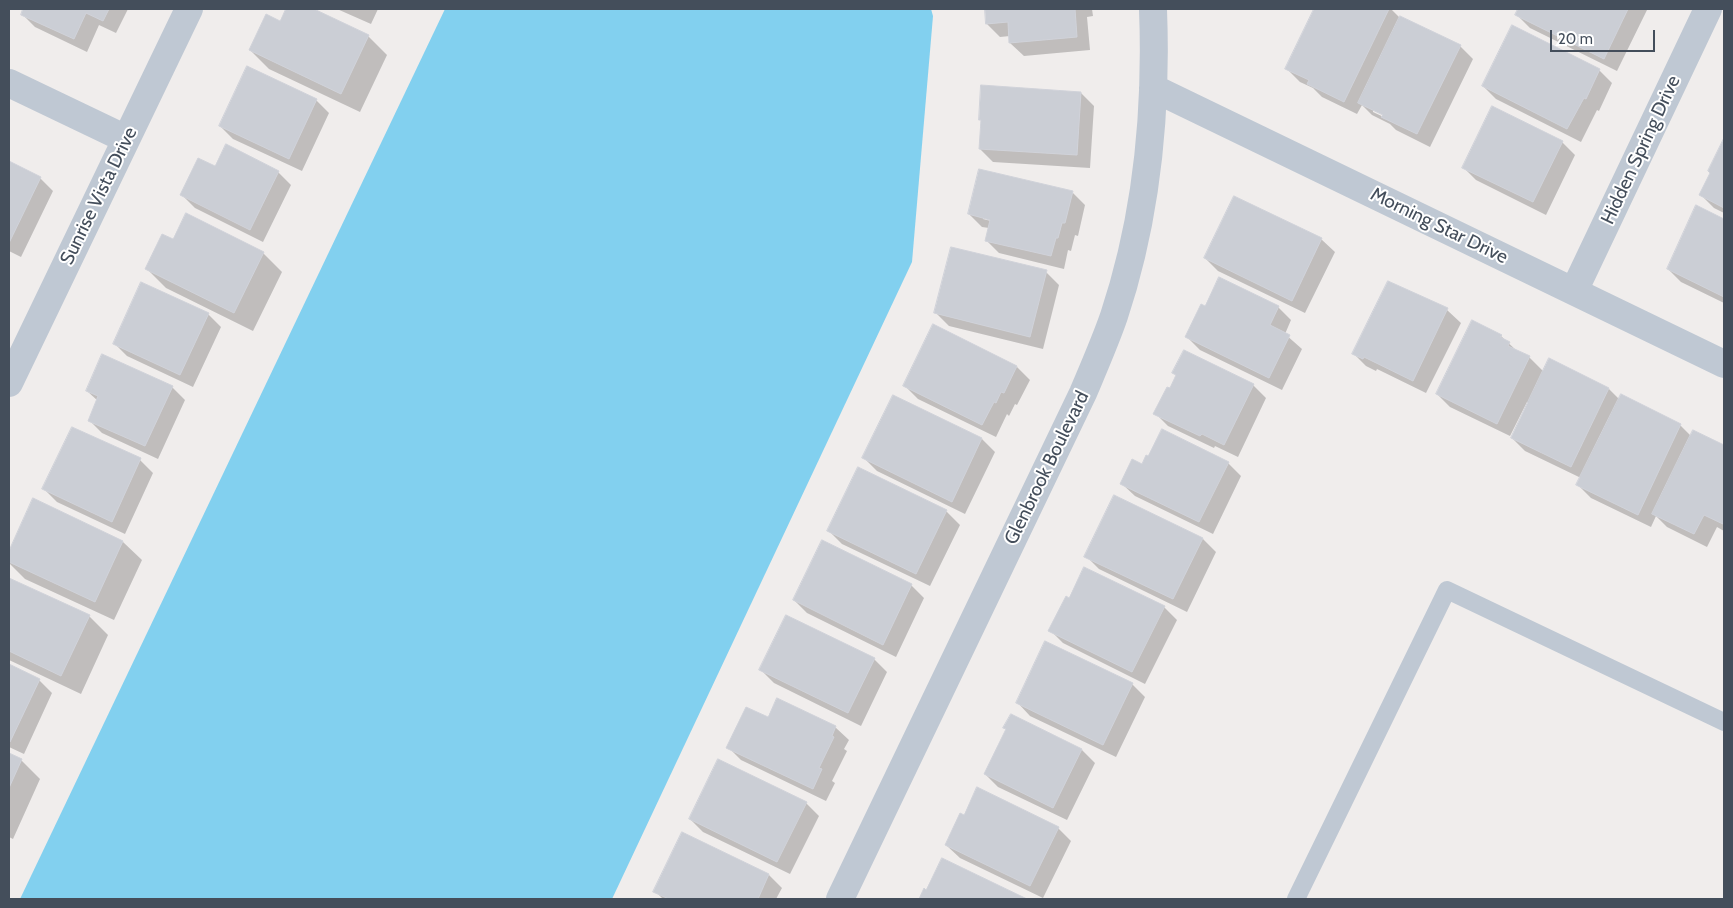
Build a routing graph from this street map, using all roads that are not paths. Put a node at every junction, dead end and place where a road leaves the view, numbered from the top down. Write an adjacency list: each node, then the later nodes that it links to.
1 (190, 9): 6 (street, Sunrise Vista Drive)
2 (1153, 9): 5 (street, Glenbrook Boulevard)
3 (1708, 9): 7 (street, Hidden Spring Drive)
4 (9, 83): 6 (street)
5 (1153, 88): 7 (street, Morning Star Drive); 11 (street, Glenbrook Boulevard)
6 (126, 139): 9 (street, Sunrise Vista Drive)
7 (1574, 291): 8 (street, Morning Star Drive)
8 (1724, 364)
9 (9, 383)
10 (1724, 722): 12 (lane)
11 (840, 899)
12 (1296, 899)

